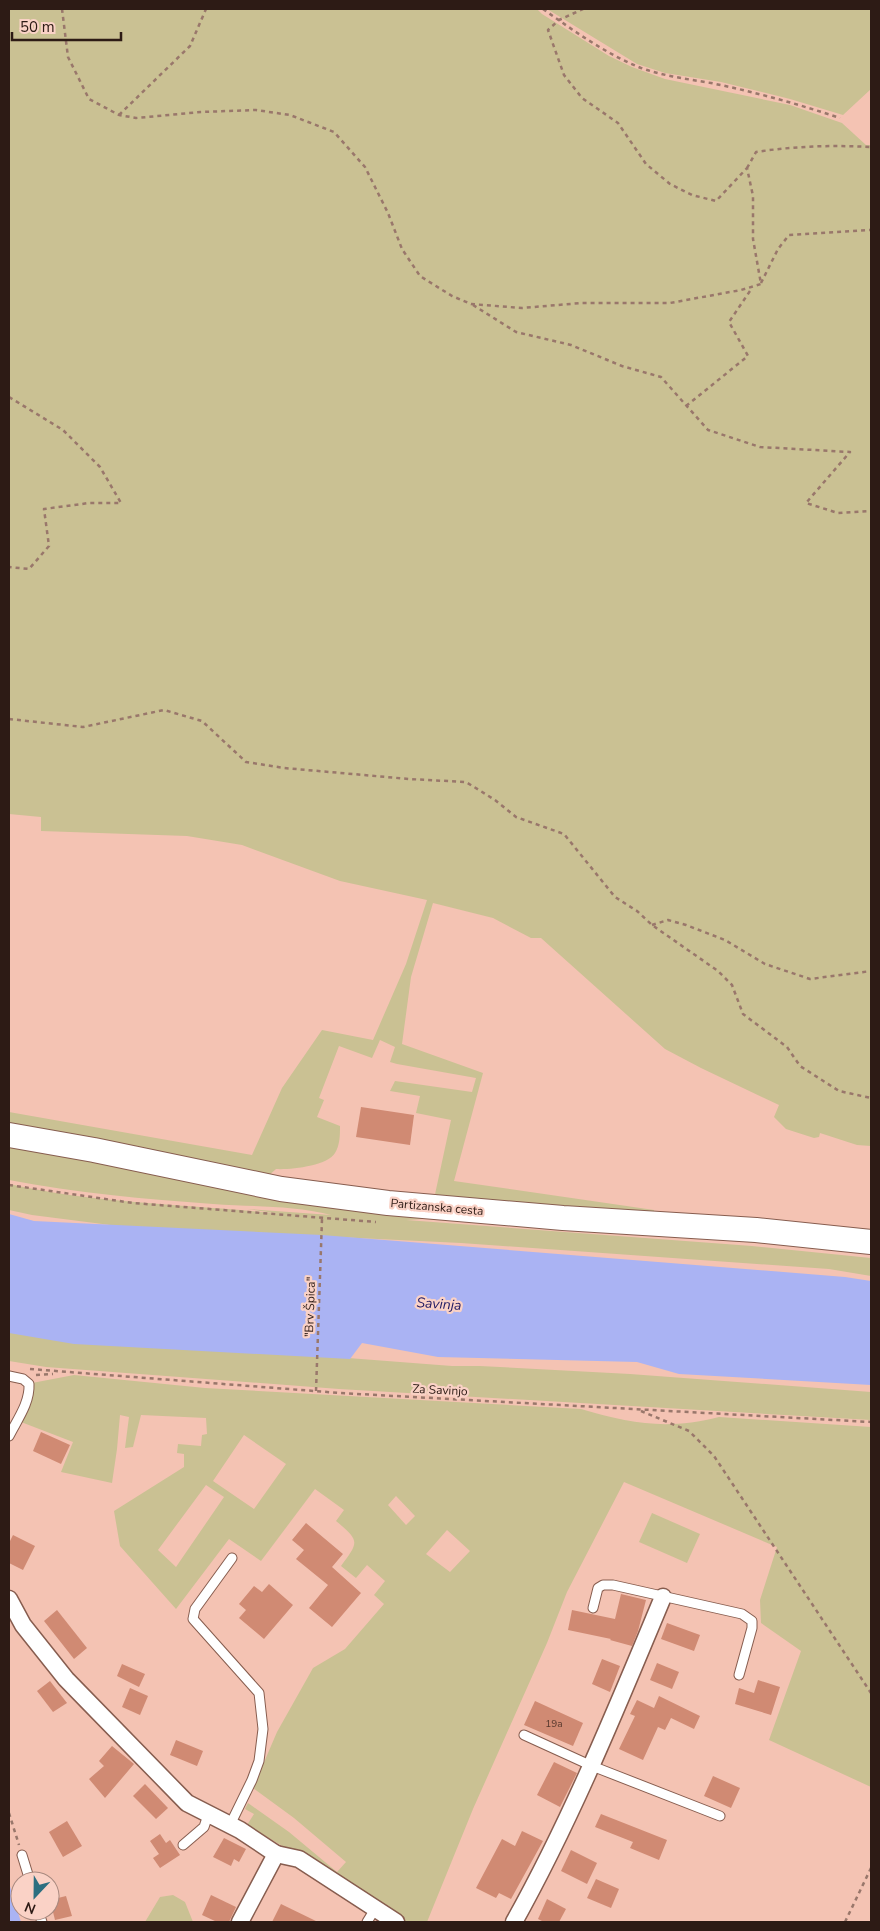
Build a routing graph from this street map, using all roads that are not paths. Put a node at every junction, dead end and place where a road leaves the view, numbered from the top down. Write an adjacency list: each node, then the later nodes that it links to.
1 (9, 1135): 2 (street, Partizanska cesta)
2 (871, 1242)
3 (9, 1376): 4 (lane)
4 (9, 1436)
5 (232, 1558): 14 (lane)
6 (663, 1597): 8 (lane); 9 (lane); 11 (street)
7 (9, 1599): 12 (street)
8 (593, 1608)
9 (739, 1675)
10 (524, 1735): 11 (lane)
11 (592, 1766): 13 (lane); 22 (street)
12 (208, 1815): 14 (street); 15 (lane)
13 (720, 1816)
14 (230, 1825): 16 (street)
15 (184, 1845)
16 (276, 1854): 19 (street); 20 (street)
17 (22, 1855): 18 (lane)
18 (27, 1871)
19 (371, 1916): 21 (street)
20 (240, 1922)
21 (396, 1922)
22 (514, 1922)

